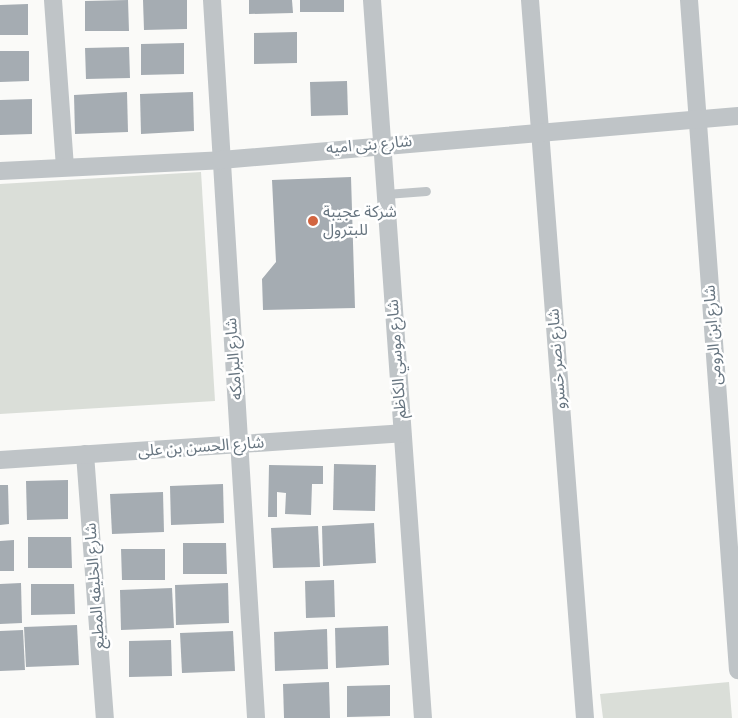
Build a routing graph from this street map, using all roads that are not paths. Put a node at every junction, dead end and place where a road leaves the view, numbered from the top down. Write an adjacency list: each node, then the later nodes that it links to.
1 (53, 0): 11 (street)
2 (212, 0): 10 (street, شارع البرامكه)
3 (372, 0): 9 (street, شارع موسي الكاظم)
4 (530, 0): 8 (street, شارع نصر خسرو)
5 (689, 0): 7 (street, شارع ابن الرومى)
6 (738, 116): 7 (street, شارع بنى اميه)
7 (696, 119): 8 (street, شارع بنى اميه); 19 (street, شارع ابن الرومى)
8 (540, 130): 9 (street, شارع بنى اميه); 23 (street, شارع نصر خسرو)
9 (382, 143): 10 (street, شارع بنى اميه); 14 (street, شارع موسي الكاظم)
10 (220, 160): 11 (street, شارع بنى اميه); 16 (street, شارع البرامكه)
11 (65, 167): 12 (street, شارع بنى اميه)
12 (0, 171)
13 (426, 192): 14 (lane)
14 (386, 194): 15 (street, شارع موسي الكاظم)
15 (402, 433): 16 (street, شارع الحسن بن على); 22 (street, شارع موسي الكاظم)
16 (240, 444): 17 (street, شارع الحسن بن على); 21 (street, شارع البرامكه)
17 (85, 454): 18 (street, شارع الحسن بن على); 20 (street, شارع الخليفه المطيع)
18 (0, 460)
19 (738, 670)
20 (105, 718)
21 (256, 718)
22 (423, 718)
23 (585, 718)

